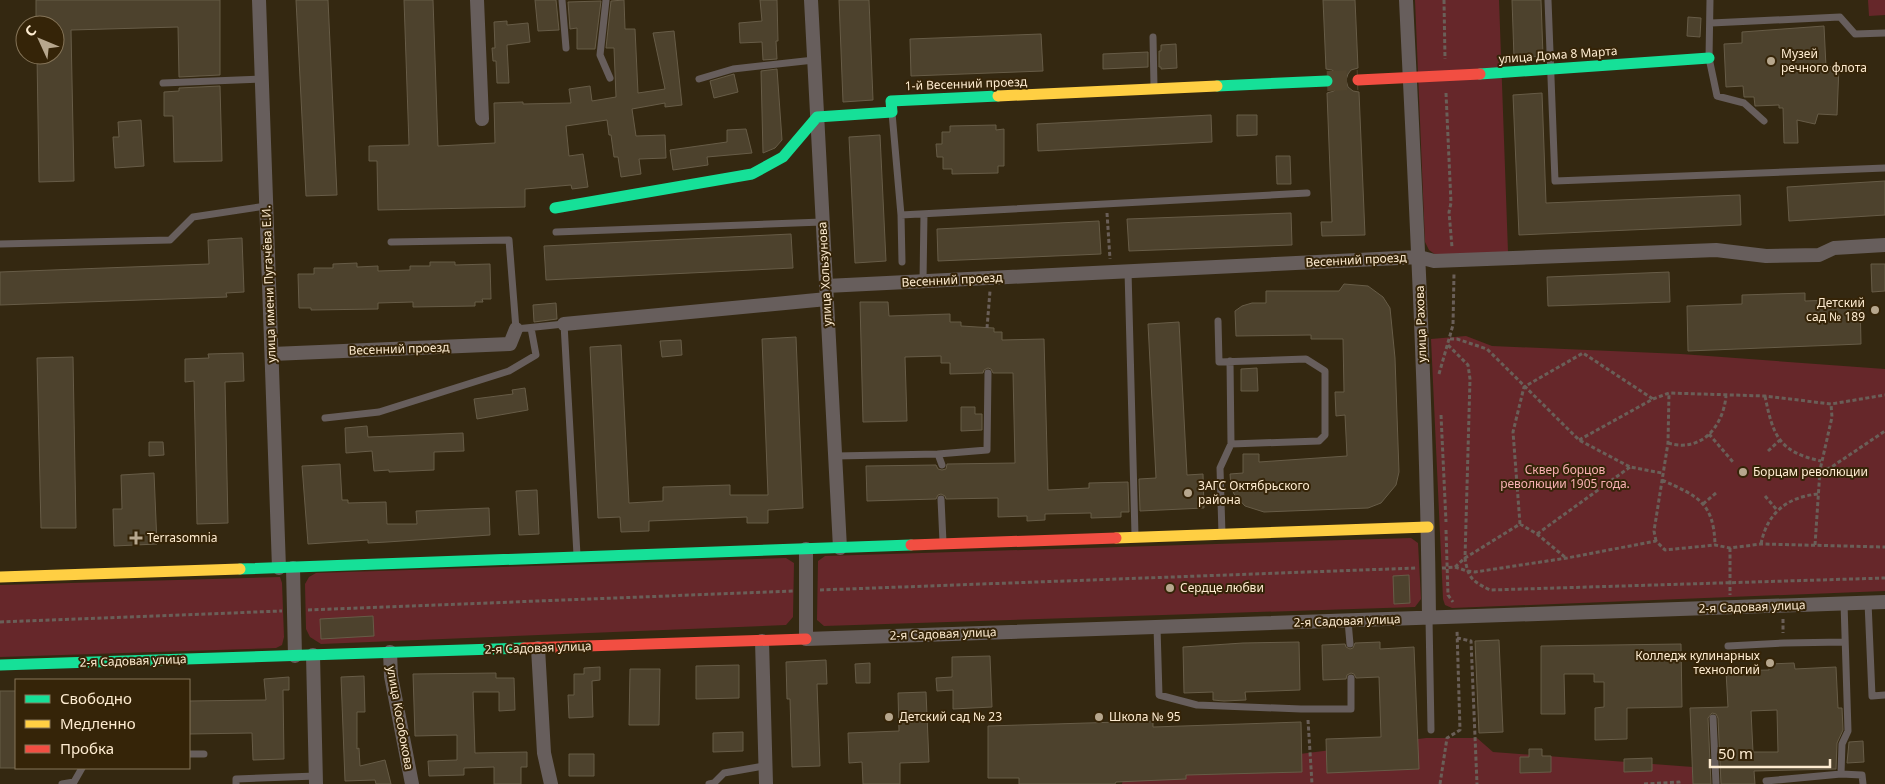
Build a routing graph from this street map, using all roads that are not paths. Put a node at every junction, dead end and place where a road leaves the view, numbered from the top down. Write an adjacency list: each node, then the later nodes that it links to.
1 (259, 0): 18 (street, улица имени Пугачёва Е.И.)
2 (477, 0): 26 (street)
3 (562, 0): 12 (lane)
4 (606, 0): 17 (lane)
5 (810, 0): 14 (street, улица Хользунова)
6 (1406, 0): 16 (street, улица Рахова)
7 (1548, 0): 15 (lane)
8 (1710, 0): 9 (lane)
9 (1711, 24): 10 (lane); 13 (lane)
10 (1885, 33)
11 (1152, 37): 23 (lane)
12 (566, 48)
13 (1709, 58): 15 (street, улица Дома 8 Марта); 27 (lane)
14 (814, 60): 19 (lane); 25 (street, улица Хользунова)
15 (1551, 70): 16 (street, улица Дома 8 Марта); 28 (lane)
16 (1410, 76): 20 (street); 39 (street, улица Рахова)
17 (610, 78)
18 (262, 79): 22 (lane); 30 (street, улица имени Пугачёва Е.И.)
19 (699, 79)
20 (1358, 80)
21 (1326, 81): 23 (street, 1-й Весенний проезд)
22 (163, 83)
23 (1154, 89): 24 (street, 1-й Весенний проезд)
24 (892, 112): 25 (street); 33 (lane)
25 (817, 117): 31 (street); 34 (street, улица Хользунова)
26 (482, 119)
27 (1764, 121)
28 (1885, 168)
29 (1307, 193): 32 (lane)
30 (266, 206): 37 (lane); 48 (street, улица имени Пугачёва Е.И.)
31 (555, 208)
32 (924, 214): 33 (lane); 42 (lane)
33 (901, 215): 40 (lane)
34 (822, 222): 35 (lane); 43 (street, улица Хользунова)
35 (556, 232)
36 (391, 242): 47 (lane)
37 (0, 244)
38 (1885, 245): 39 (street, Весенний проезд)
39 (1418, 258): 41 (street, Весенний проезд); 57 (street, улица Рахова)
40 (902, 262)
41 (1128, 271): 42 (street, Весенний проезд); 59 (lane)
42 (924, 281): 43 (street, Весенний проезд)
43 (826, 292): 45 (street, Весенний проезд); 54 (street, улица Хользунова)
44 (1218, 321): 49 (lane)
45 (564, 324): 46 (lane); 63 (lane)
46 (531, 328): 47 (lane); 51 (lane)
47 (516, 329): 48 (street, Весенний проезд)
48 (272, 354): 64 (street, улица имени Пугачёва Е.И.)
49 (1230, 361): 52 (lane); 52 (lane)
50 (988, 373): 53 (lane)
51 (325, 418)
52 (1231, 444): 58 (lane)
53 (938, 454): 54 (lane); 55 (lane)
54 (835, 456): 61 (street, улица Хользунова)
55 (942, 464)
56 (941, 499): 60 (lane)
57 (1428, 527): 58 (street); 69 (street, улица Рахова)
58 (1222, 535): 59 (street)
59 (1135, 538): 60 (street)
60 (944, 544): 61 (street)
61 (840, 548): 62 (street)
62 (806, 549): 63 (street); 72 (street)
63 (578, 558): 64 (street)
64 (286, 568): 65 (street); 80 (street, улица имени Пугачёва Е.И.)
65 (0, 577)
66 (1868, 602): 67 (street, 2-я Садовая улица); 68 (street, 2-я Садовая улица); 83 (lane)
67 (1885, 602)
68 (1844, 604): 69 (street, 2-я Садовая улица); 74 (lane)
69 (1429, 618): 70 (street, 2-я Садовая улица); 85 (lane)
70 (1348, 621): 71 (street, 2-я Садовая улица); 75 (lane)
71 (1157, 627): 72 (street, 2-я Садовая улица); 82 (lane)
72 (806, 639): 73 (street, 2-я Садовая улица)
73 (762, 641): 77 (street, 2-я Садовая улица); 88 (street)
74 (1844, 642): 76 (lane); 90 (lane)
75 (1350, 644)
76 (1728, 646)
77 (538, 648): 78 (street, 2-я Садовая улица); 96 (street)
78 (390, 652): 79 (street, 2-я Садовая улица); 95 (street, улица Кособокова)
79 (313, 655): 80 (street, 2-я Садовая улица); 91 (street)
80 (295, 656): 81 (street, 2-я Садовая улица)
81 (0, 665)
82 (1351, 678)
83 (1885, 695)
84 (1713, 718): 99 (lane)
85 (1431, 730)
86 (190, 754): 87 (lane)
87 (204, 754)
88 (764, 766): 97 (lane); 98 (street)
89 (81, 769): 93 (lane)
90 (1841, 774): 92 (lane); 100 (lane)
91 (316, 780): 94 (lane)
92 (1766, 780)
93 (62, 784)
94 (236, 784)
95 (412, 784)
96 (551, 784)
97 (709, 784)
98 (766, 784)
99 (1716, 784)
100 (1863, 784)

